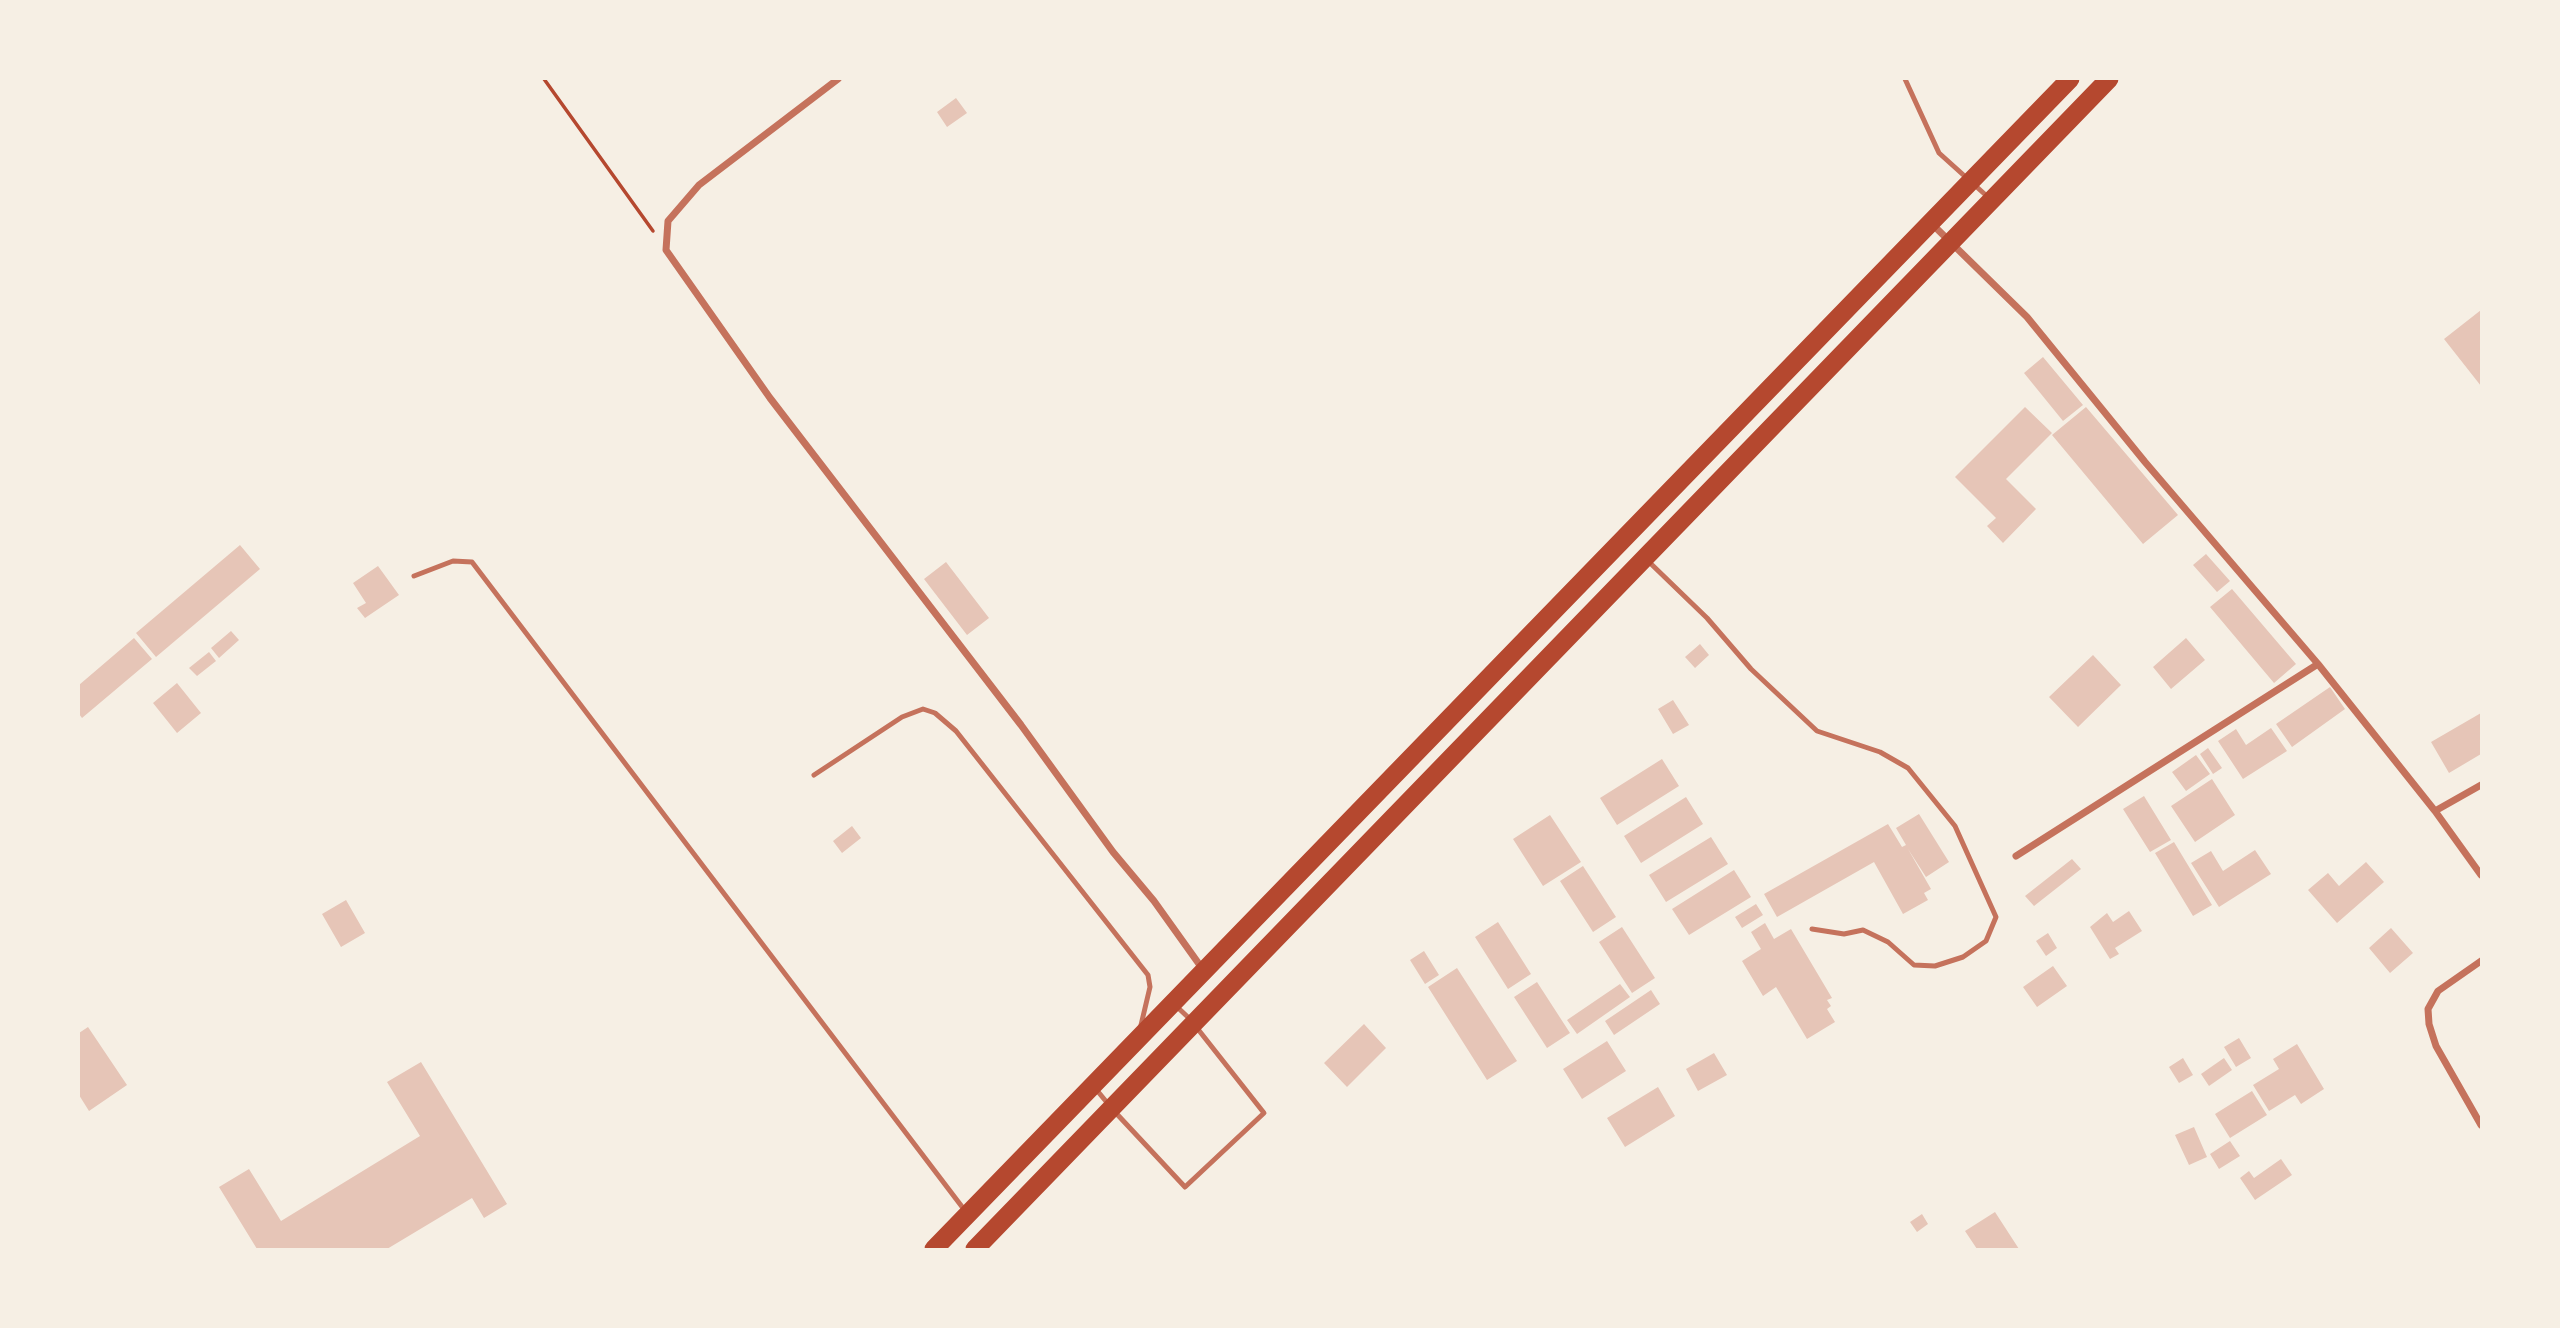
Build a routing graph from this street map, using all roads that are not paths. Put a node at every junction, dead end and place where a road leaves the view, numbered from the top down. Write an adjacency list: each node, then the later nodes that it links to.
1 (838, 79): 19 (street)
2 (1905, 79): 5 (lane)
3 (2070, 79): 5 (highway)
4 (2109, 79): 6 (highway)
5 (1971, 182): 6 (lane); 7 (highway)
6 (1991, 200): 8 (highway)
7 (1931, 223): 8 (street); 19 (highway)
8 (1952, 241): 9 (highway); 11 (street)
9 (1645, 557): 17 (lane); 21 (highway)
10 (414, 576): 26 (lane)
11 (2318, 664): 14 (street); 15 (street)
12 (814, 775): 22 (lane)
13 (2481, 785): 14 (street)
14 (2435, 811): 16 (street)
15 (2016, 856)
16 (2481, 875)
17 (1812, 929)
18 (2481, 961): 25 (street)
19 (1204, 971): 20 (highway)
20 (1173, 1003): 21 (lane); 22 (highway)
21 (1194, 1023): 24 (highway); 24 (lane)
22 (1136, 1042): 23 (highway)
23 (1094, 1085): 24 (lane); 26 (highway)
24 (1111, 1108): 28 (highway)
25 (2481, 1125)
26 (968, 1214): 27 (highway)
27 (934, 1249)
28 (975, 1249)

